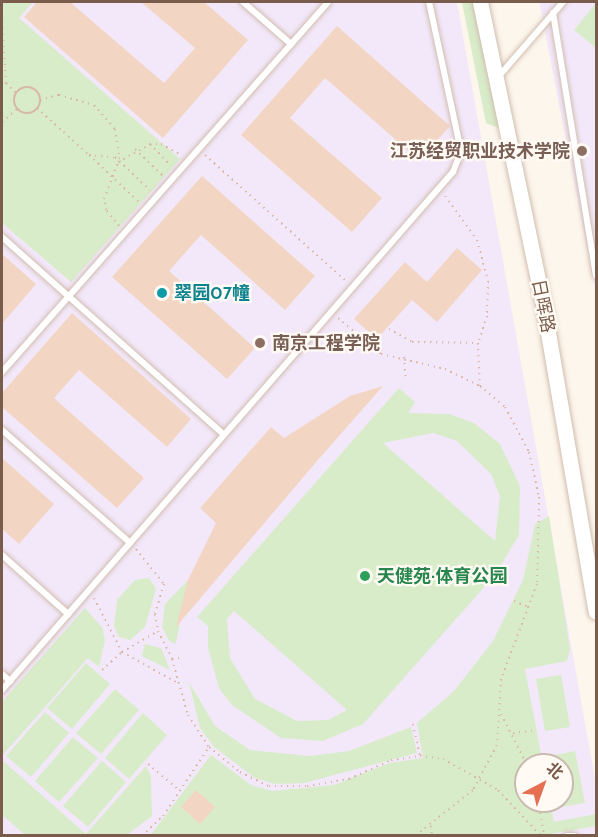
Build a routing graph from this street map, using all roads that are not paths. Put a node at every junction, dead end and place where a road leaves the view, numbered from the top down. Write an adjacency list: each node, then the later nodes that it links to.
1 (243, 2): 7 (lane)
2 (328, 2): 7 (lane)
3 (429, 2): 14 (lane)
4 (480, 2): 8 (street, 日晖路)
5 (563, 2): 6 (lane)
6 (553, 13): 8 (lane); 10 (lane)
7 (291, 44): 11 (lane)
8 (498, 77): 17 (street, 日晖路)
9 (2, 237): 11 (lane)
10 (597, 276)
11 (70, 294): 12 (lane); 14 (lane)
12 (2, 372)
13 (2, 430): 15 (lane)
14 (224, 435): 15 (lane)
15 (130, 543): 18 (lane)
16 (2, 555): 18 (lane)
17 (597, 612)
18 (68, 614): 20 (lane)
19 (2, 674): 20 (lane)
20 (9, 681): 21 (lane)
21 (2, 690)
22 (567, 836): 23 (lane)
23 (574, 836)

